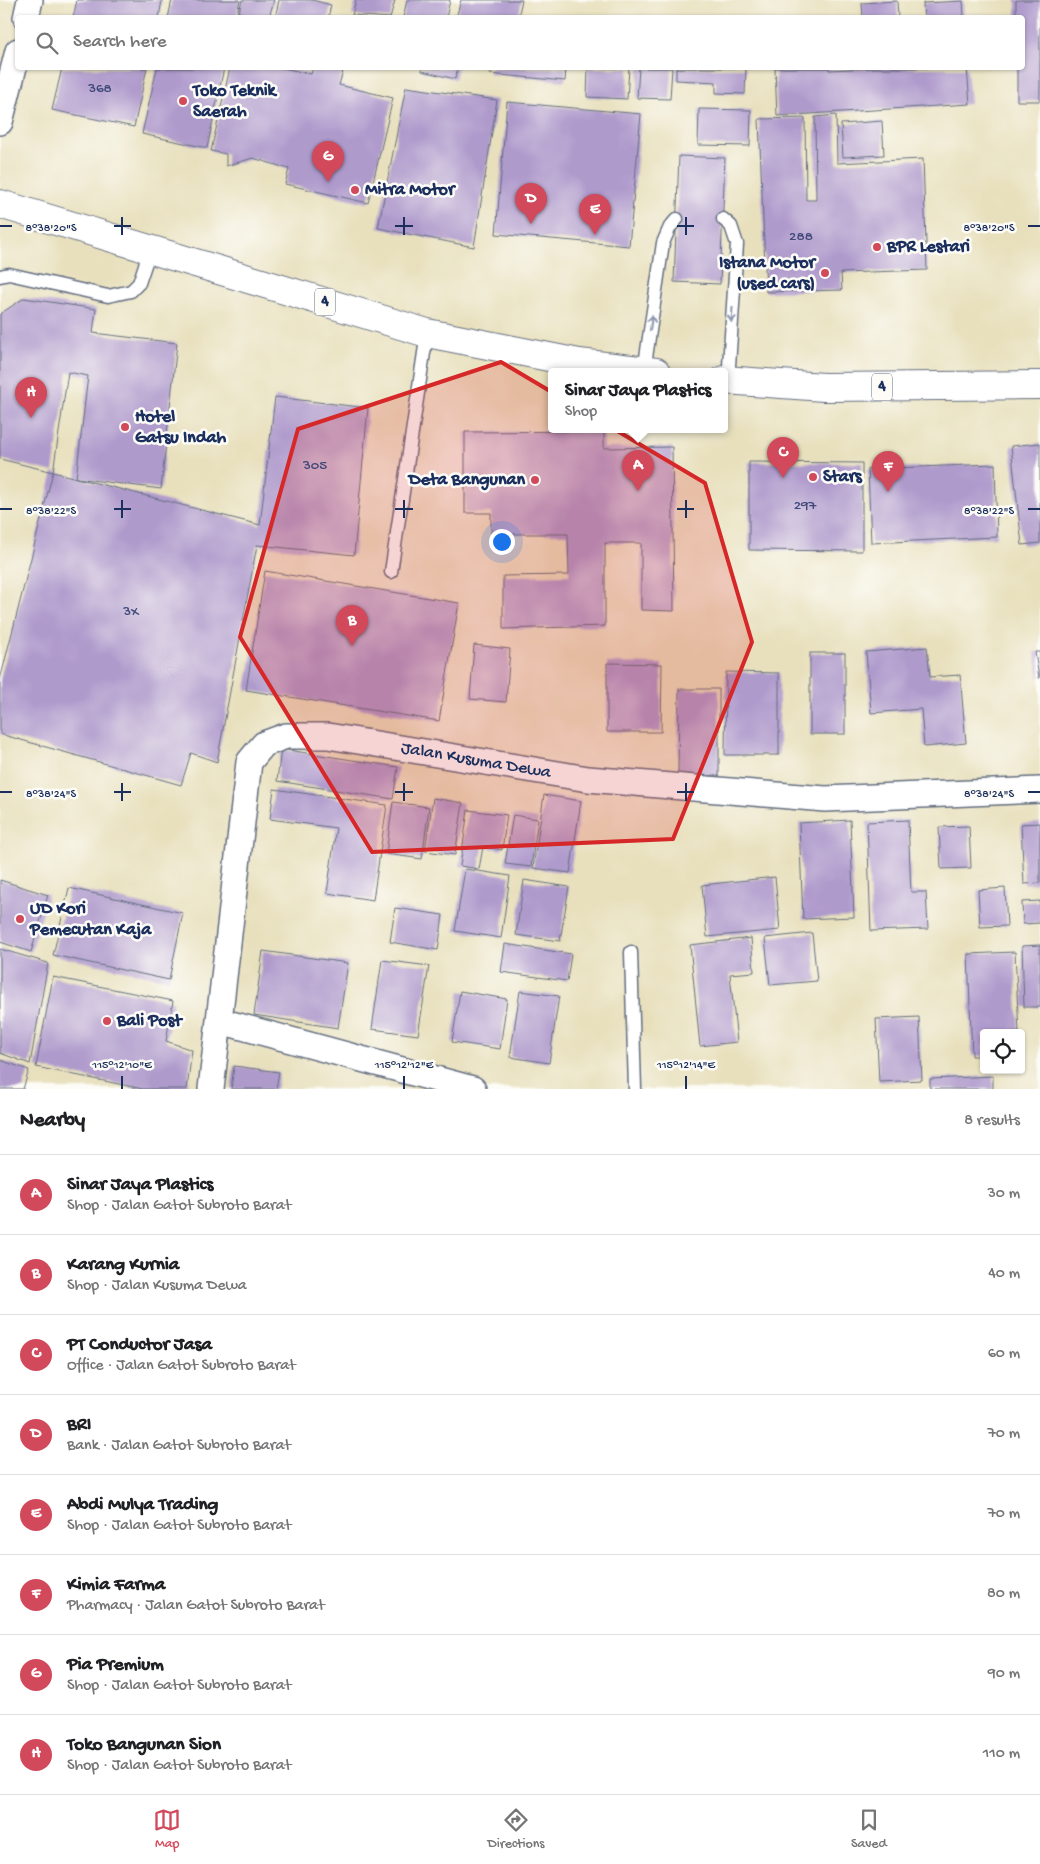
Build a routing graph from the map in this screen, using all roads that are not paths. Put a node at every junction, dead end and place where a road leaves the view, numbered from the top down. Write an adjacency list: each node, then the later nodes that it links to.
1 (30, 0): 2 (street)
2 (27, 15)
3 (15, 63): 4 (street)
4 (0, 122)
5 (0, 204): 8 (highway, 4)
6 (677, 219): 12 (lane, one-way to 6)
7 (723, 219): 13 (lane, one-way to 13)
8 (150, 250): 9 (lane); 10 (highway, 4)
9 (0, 276)
10 (427, 333): 11 (highway, 4); 16 (lane)
11 (618, 368)
12 (650, 368)
13 (727, 368)
14 (728, 380): 15 (highway, 4)
15 (1040, 385)
16 (391, 572)
17 (1040, 790): 19 (street, Jalan Kusuma Dewa)
18 (631, 952): 22 (lane)
19 (220, 1022): 20 (street, Jalan Kusuma Dewa); 21 (street)
20 (211, 1089)
21 (473, 1089)
22 (635, 1089)

